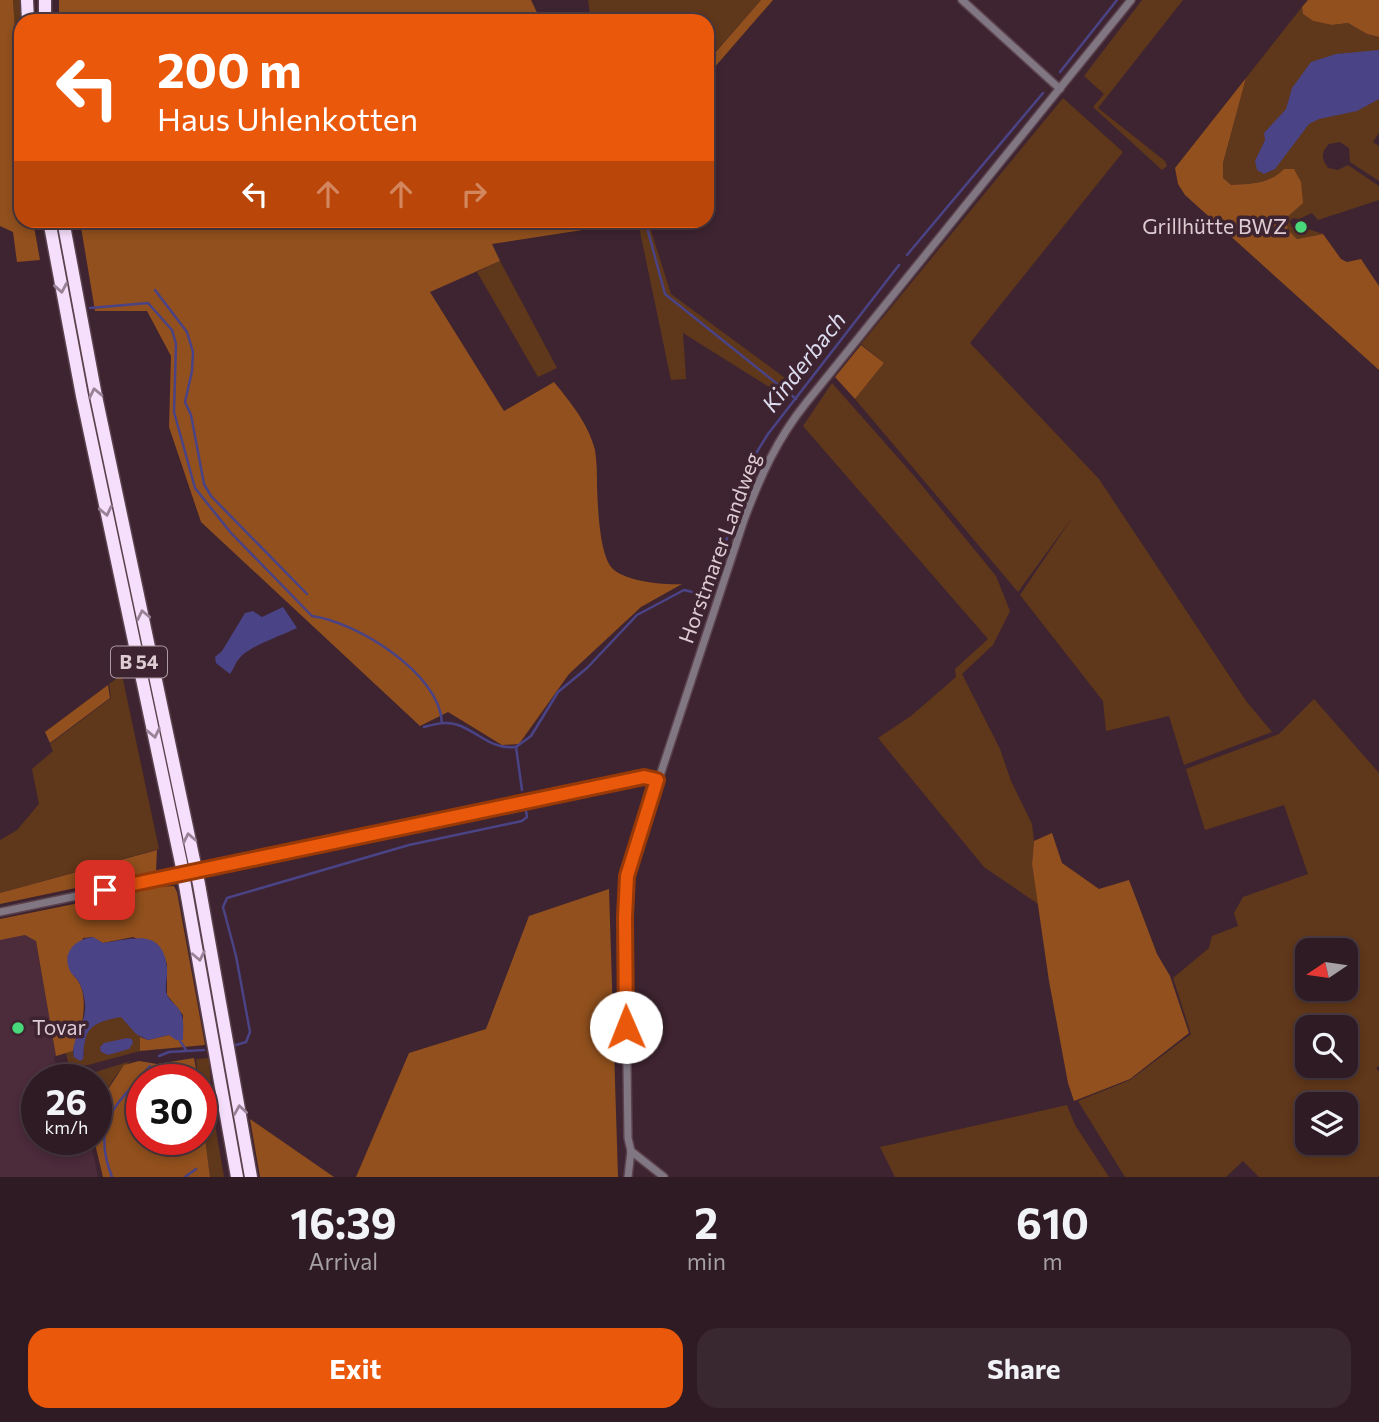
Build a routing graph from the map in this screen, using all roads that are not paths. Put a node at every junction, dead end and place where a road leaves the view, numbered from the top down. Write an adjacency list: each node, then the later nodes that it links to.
1 (962, 0): 3 (street)
2 (1131, 0): 3 (street, Horstmarer Landweg)
3 (1060, 89): 6 (street, Horstmarer Landweg)
4 (50, 228): 9 (highway, B 54, one-way to 9)
5 (64, 228): 10 (highway, B 54, one-way to 5)
6 (657, 780): 7 (street, bridge); 8 (street, Horstmarer Landweg)
7 (0, 912)
8 (631, 1152): 11 (street, Horstmarer Landweg); 12 (street)
9 (237, 1177)
10 (251, 1177)
11 (628, 1177)
12 (664, 1177)

